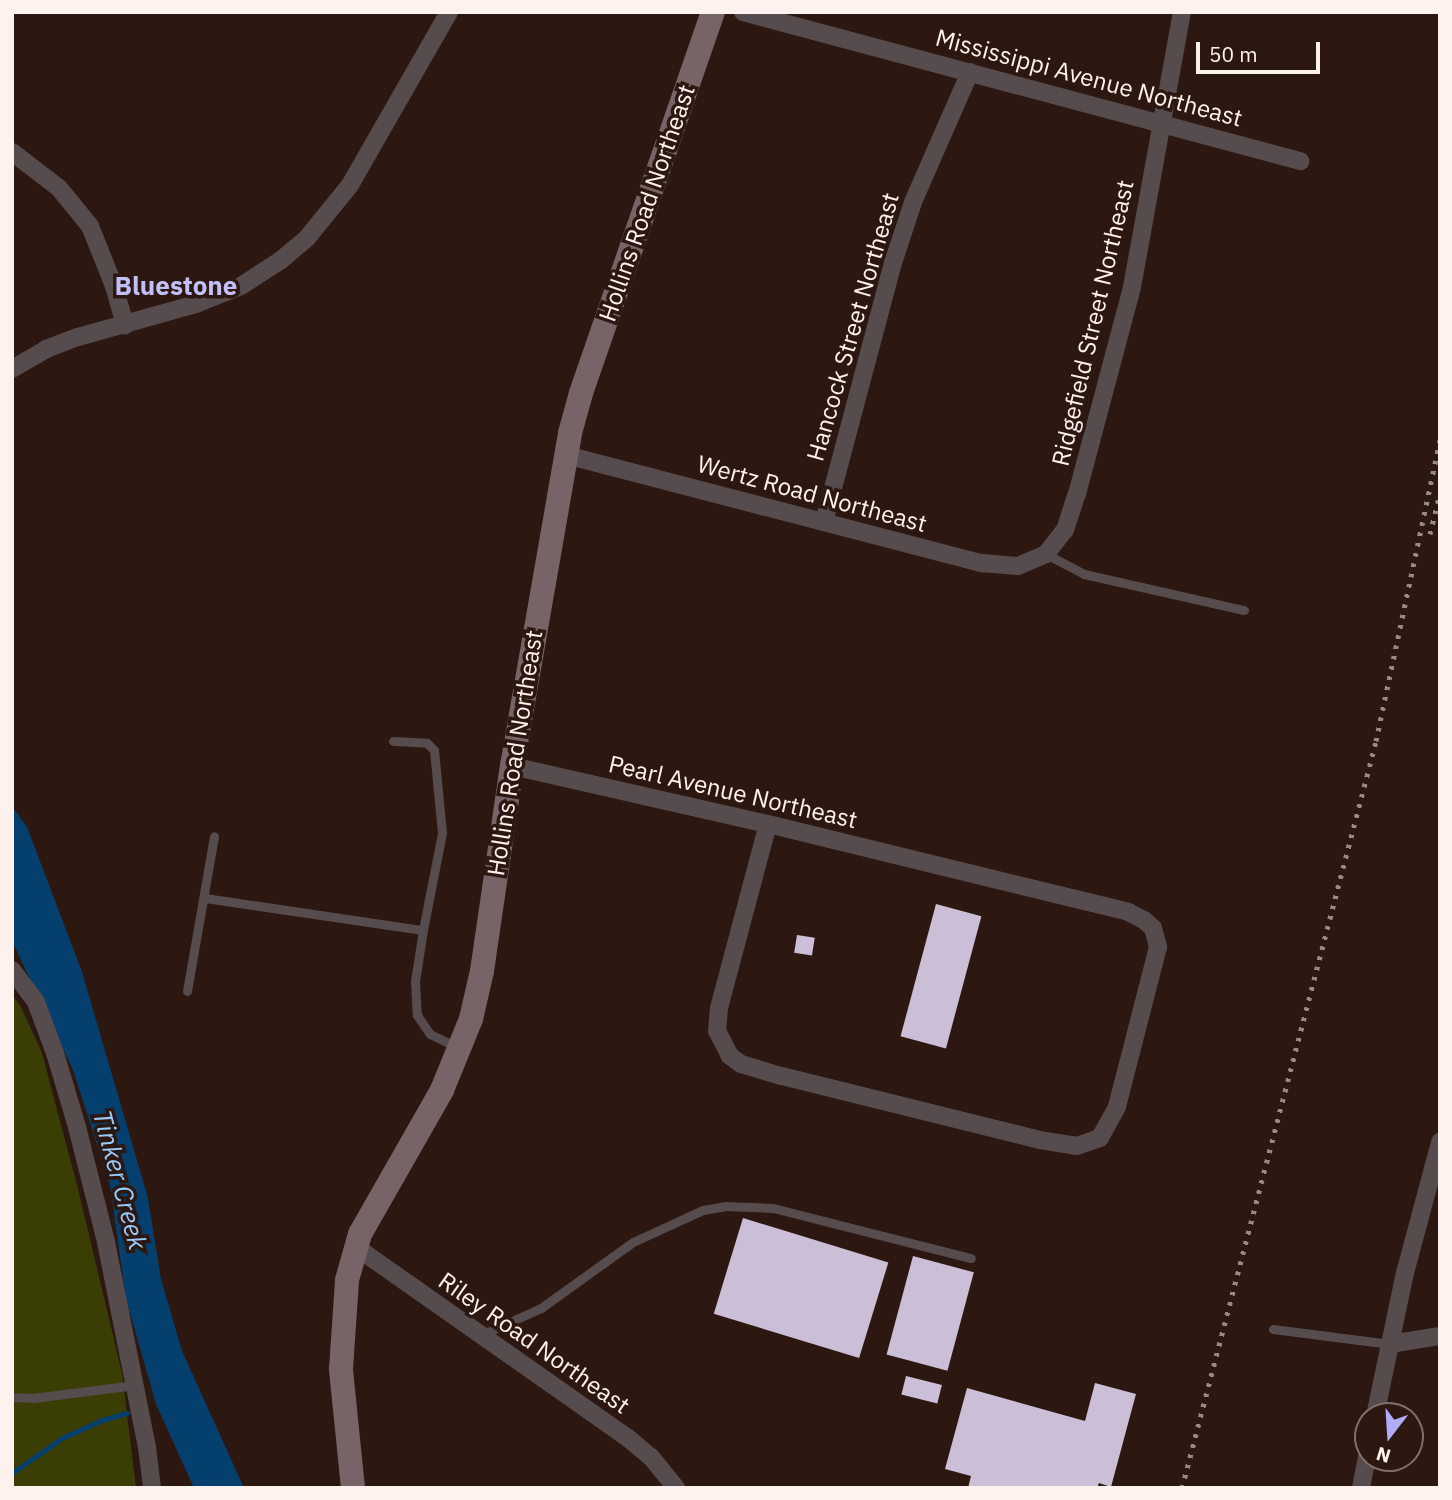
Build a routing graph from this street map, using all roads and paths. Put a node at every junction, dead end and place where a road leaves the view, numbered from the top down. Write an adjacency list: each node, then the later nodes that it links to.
1 (449, 12): 9 (street)
2 (713, 12): 11 (main road, Hollins Road Northeast)
3 (743, 12): 5 (street, Mississippi Avenue Northeast)
4 (1182, 12): 6 (street, Ridgefield Street Northeast)
5 (970, 72): 6 (street, Mississippi Avenue Northeast); 12 (street, Hancock Street Northeast)
6 (1162, 123): 8 (street, Mississippi Avenue Northeast); 13 (street, Ridgefield Street Northeast)
7 (12, 152): 9 (street)
8 (1300, 160)
9 (125, 325): 10 (street)
10 (12, 369)
11 (566, 455): 12 (street, Wertz Road Northeast); 16 (main road, Hollins Road Northeast)
12 (824, 522): 13 (street, Wertz Road Northeast)
13 (1046, 554): 14 (lane)
14 (1244, 610)
15 (393, 741): 20 (lane)
16 (512, 766): 17 (street, Pearl Avenue Northeast); 23 (main road, Hollins Road Northeast)
17 (768, 824): 17 (street, Pearl Avenue Northeast)
18 (214, 836): 19 (lane)
19 (205, 898): 20 (lane); 22 (lane)
20 (424, 930): 23 (lane)
21 (12, 970): 31 (street)
22 (187, 991)
23 (460, 1049): 25 (main road, Hollins Road Northeast)
24 (1440, 1142): 30 (street)
25 (356, 1247): 28 (street, Riley Road Northeast); 35 (main road, Hollins Road Northeast)
26 (971, 1258): 28 (lane)
27 (1273, 1329): 30 (lane)
28 (480, 1335): 36 (street, Riley Road Northeast)
29 (1440, 1336): 30 (street)
30 (1390, 1344): 33 (street)
31 (135, 1385): 32 (lane); 34 (street)
32 (12, 1397)
33 (1378, 1402)
34 (152, 1488)
35 (353, 1488)
36 (676, 1488)

